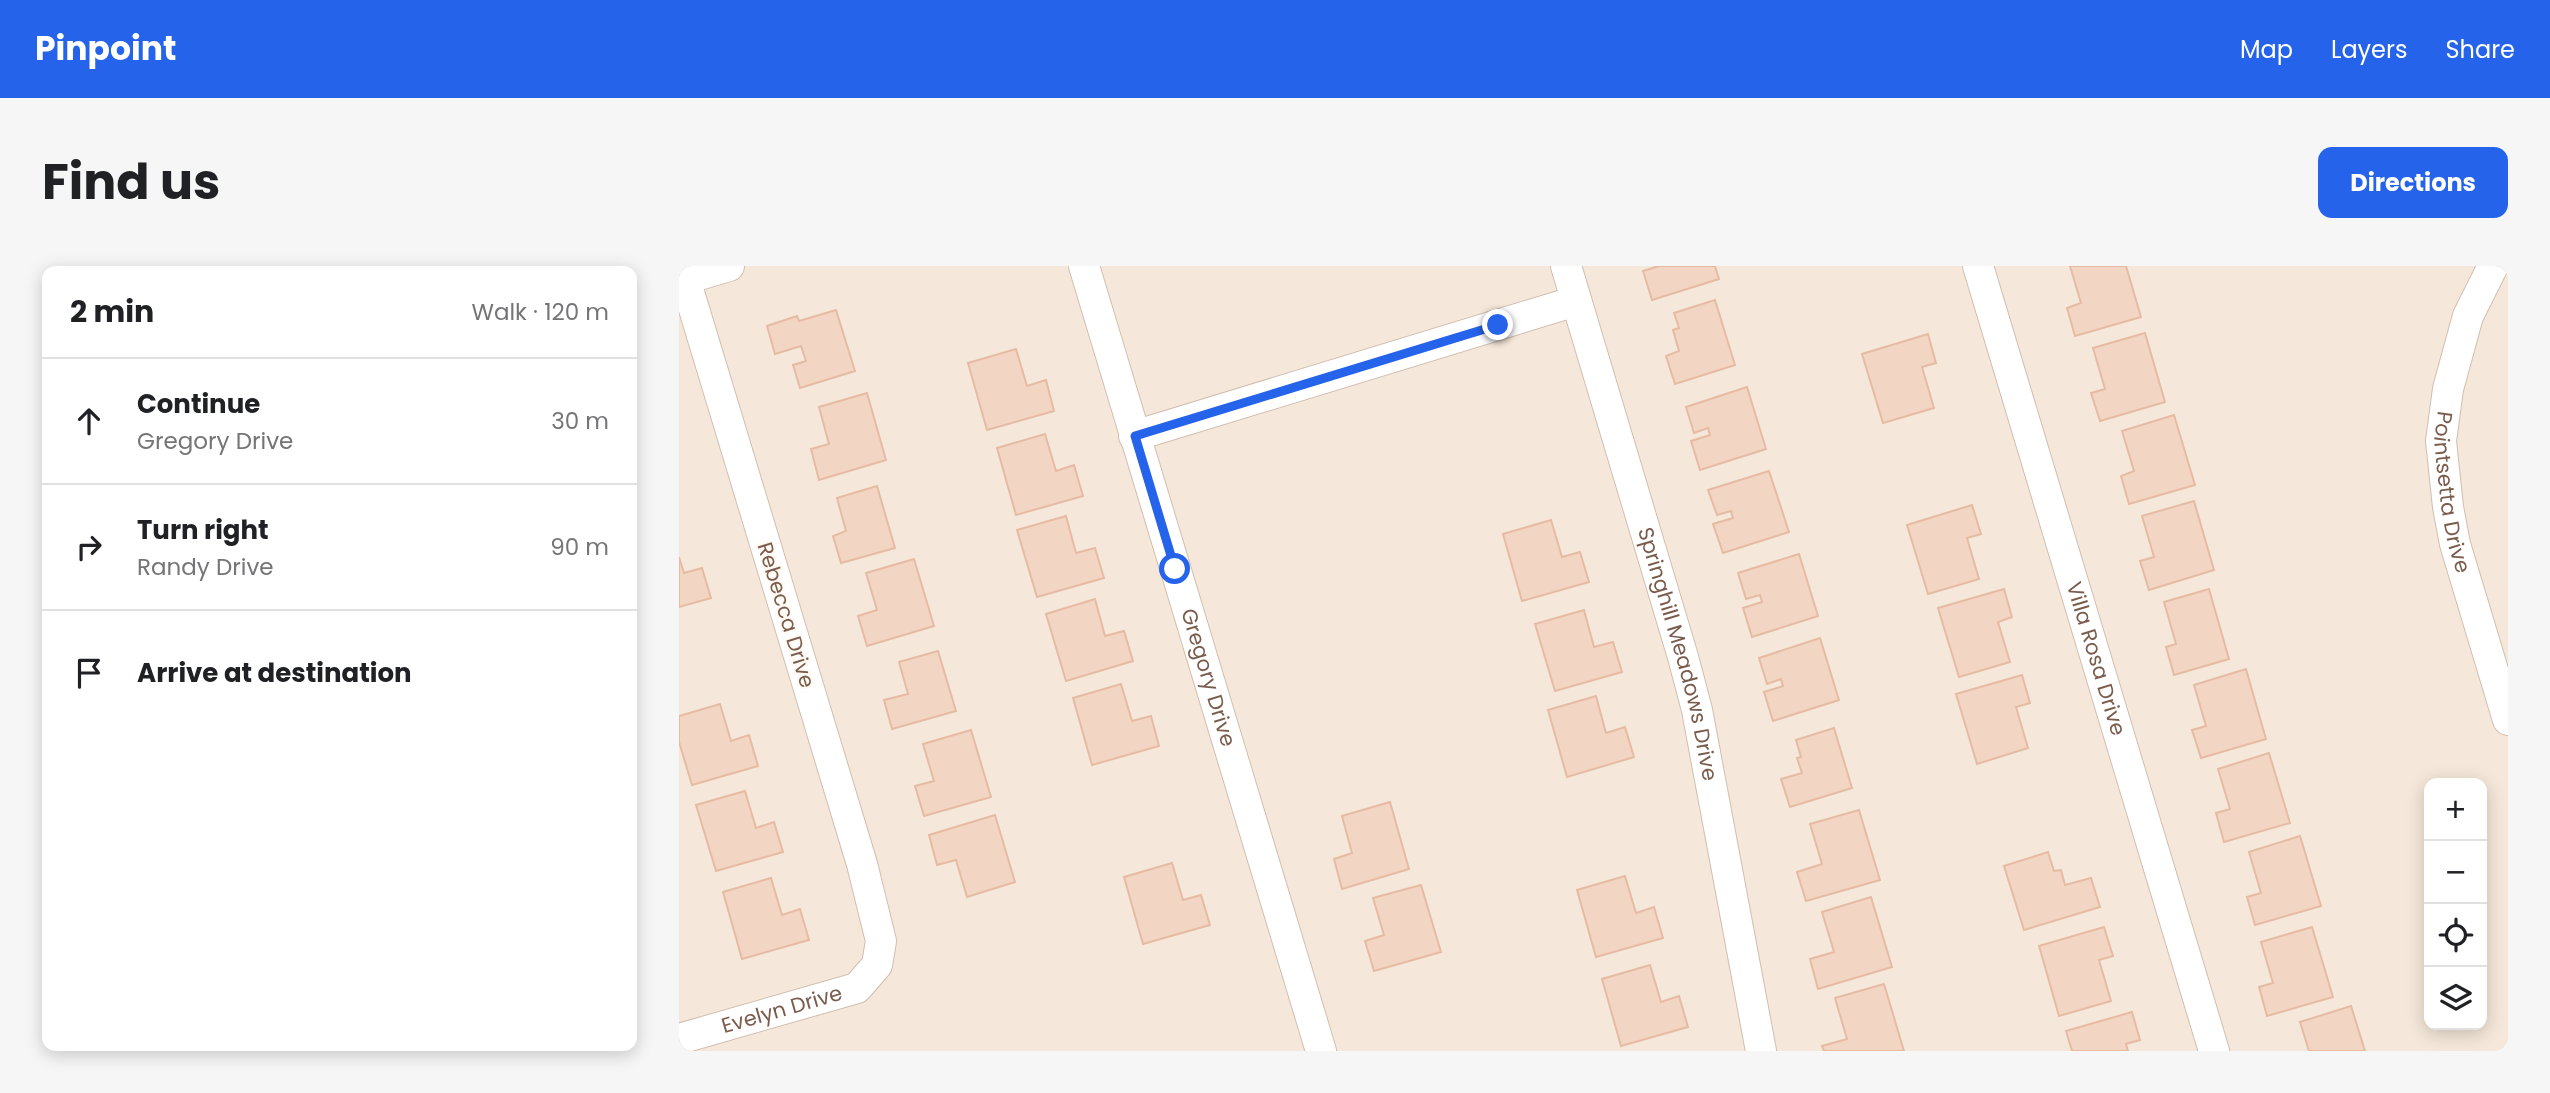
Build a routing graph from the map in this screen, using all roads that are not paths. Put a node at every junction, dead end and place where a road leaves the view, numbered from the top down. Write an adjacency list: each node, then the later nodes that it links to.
1 (729, 266): 6 (street)
2 (1084, 266): 8 (street, Gregory Drive)
3 (1566, 266): 7 (street, Springhill Meadows Drive)
4 (1978, 266): 14 (street, Villa Rosa Drive)
5 (2493, 266): 9 (street, Pointsetta Drive)
6 (683, 273): 10 (street, Rebecca Drive)
7 (1576, 301): 8 (street); 13 (street, Springhill Meadows Drive)
8 (1135, 436): 12 (street, Gregory Drive)
9 (2508, 720)
10 (877, 965): 11 (street, Evelyn Drive)
11 (679, 1040)
12 (1321, 1051)
13 (1761, 1051)
14 (2214, 1051)

